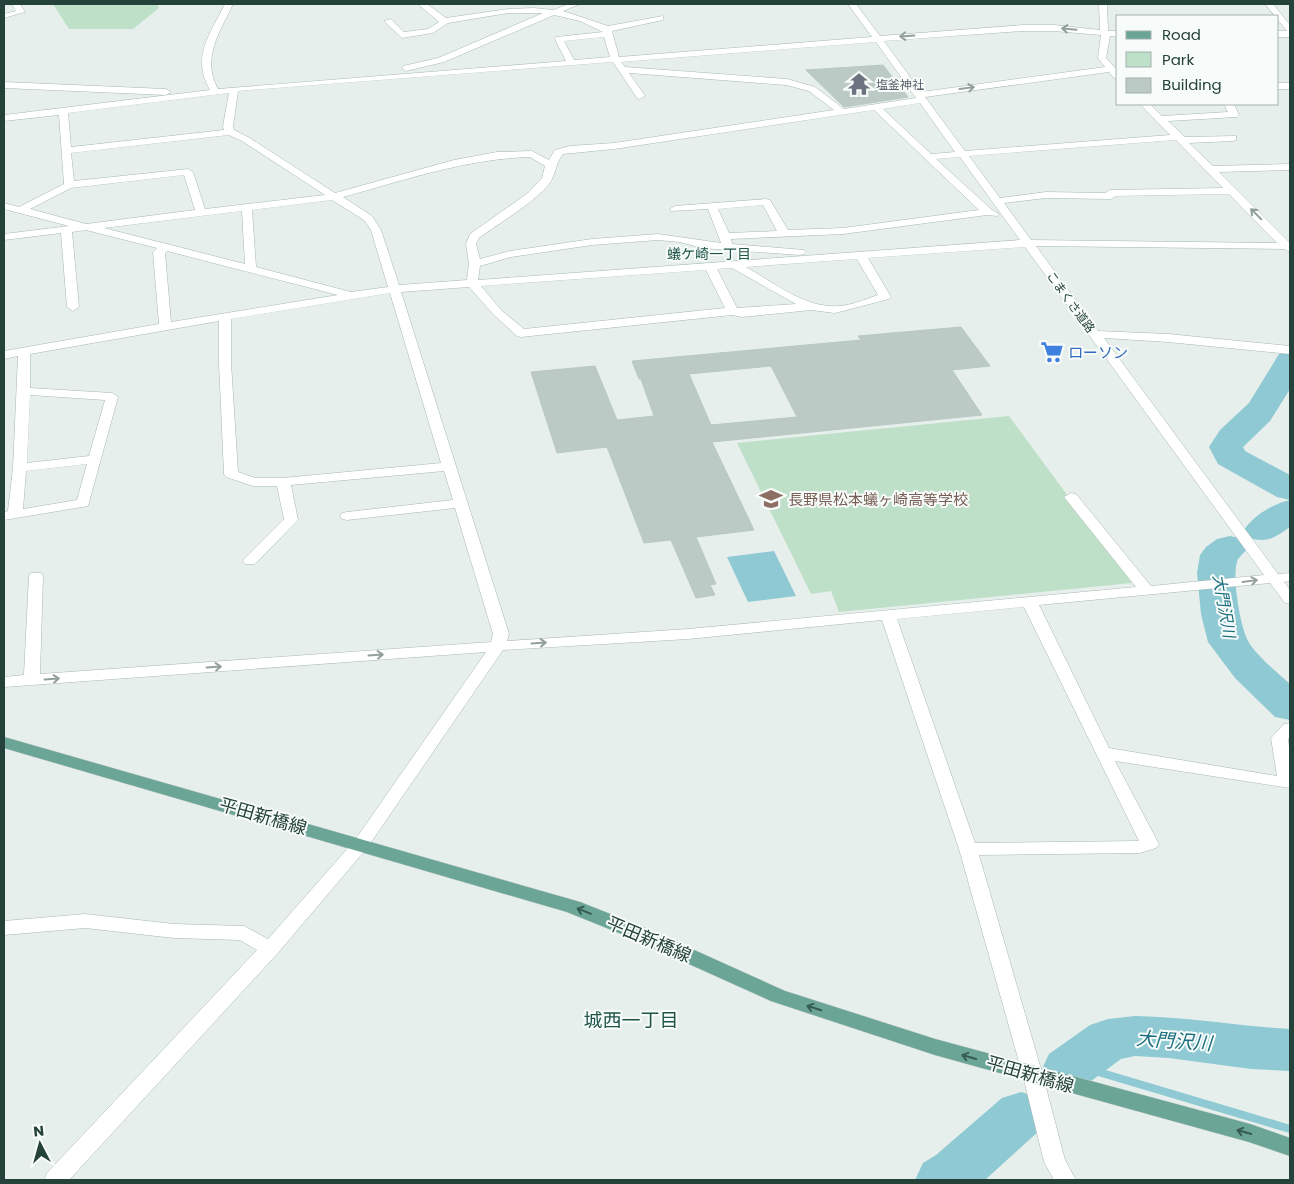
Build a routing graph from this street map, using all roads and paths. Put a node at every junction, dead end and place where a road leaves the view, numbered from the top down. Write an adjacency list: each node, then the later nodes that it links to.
1 (16, 4): 10 (street)
2 (229, 4): 27 (street)
3 (422, 4): 14 (street)
4 (576, 4): 8 (street)
5 (852, 4): 19 (street, こまくさ道路)
6 (1103, 4): 17 (street)
7 (1270, 4): 9 (street)
8 (556, 11): 14 (street); 16 (street); 24 (street)
9 (1278, 15)
10 (4, 16)
11 (1279, 16): 15 (street)
12 (660, 18): 16 (street)
13 (388, 20): 14 (street)
14 (446, 21)
15 (1290, 30)
16 (608, 32): 20 (street); 21 (street)
17 (1104, 32): 18 (street); 19 (street, one-way to 19); 23 (street)
18 (1116, 34)
19 (878, 38): 20 (street); 29 (street, こまくさ道路)
20 (615, 59): 21 (street); 22 (street)
21 (571, 62): 24 (street)
22 (624, 70): 28 (street); 34 (street)
23 (1114, 73): 29 (street, one-way to 23)
24 (400, 76): 26 (street)
25 (4, 85): 27 (street)
26 (234, 89): 27 (street); 37 (street)
27 (215, 91): 33 (street)
28 (640, 96)
29 (921, 97): 32 (street); 41 (street, こまくさ道路)
30 (1146, 105): 36 (street)
31 (1230, 105): 36 (street)
32 (877, 108): 34 (street); 42 (street)
33 (63, 111): 35 (street); 40 (street)
34 (841, 111): 43 (street)
35 (4, 118)
36 (1161, 119): 39 (street)
37 (230, 132): 40 (street); 48 (street)
38 (1233, 138): 39 (street)
39 (1182, 139): 41 (street); 45 (street)
40 (66, 151): 46 (street)
41 (962, 154): 42 (street); 49 (street, こまくさ道路)
42 (930, 157): 56 (street)
43 (550, 165): 48 (street); 68 (street)
44 (1290, 167): 45 (street)
45 (1212, 170): 47 (street)
46 (69, 184): 54 (street); 55 (street)
47 (1232, 191): 49 (street); 65 (street, one-way to 47)
48 (331, 197): 52 (street); 73 (street)
49 (998, 201): 57 (street, こまくさ道路)
50 (4, 206): 54 (street)
51 (712, 206): 53 (street); 60 (street); 62 (street)
52 (247, 207): 55 (street); 71 (street)
53 (675, 209)
54 (20, 210): 58 (street)
55 (201, 212): 58 (street)
56 (988, 212): 57 (street); 60 (street)
57 (1012, 220): 63 (street, こまくさ道路)
58 (82, 227): 59 (street); 64 (street)
59 (66, 229): 61 (street); 76 (street)
60 (784, 233): 62 (street)
61 (4, 237)
62 (726, 241): 67 (street); 68 (street)
63 (1028, 243): 65 (street); 66 (street); 80 (street, こまくさ道路)
64 (165, 247): 71 (street); 79 (street)
65 (1289, 247)
66 (861, 256): 67 (street); 75 (street)
67 (822, 258): 69 (street)
68 (475, 264): 72 (street)
69 (735, 265): 70 (street); 75 (street)
70 (710, 266): 72 (street); 77 (street)
71 (251, 269): 74 (street)
72 (472, 283): 73 (street); 77 (street)
73 (395, 289): 74 (street); 86 (street)
74 (354, 295): 78 (street)
75 (812, 306): 77 (street)
76 (73, 307)
77 (732, 311)
78 (225, 316): 79 (street); 88 (street)
79 (165, 327): 82 (street)
80 (1095, 334): 81 (street); 96 (street, こまくさ道路)
81 (1290, 350)
82 (24, 352): 83 (street); 84 (street)
83 (4, 355)
84 (24, 391): 85 (street); 87 (street)
85 (95, 459): 87 (street); 91 (street)
86 (450, 466): 88 (street); 90 (street)
87 (20, 468): 91 (street)
88 (283, 482): 93 (street)
89 (1071, 497): 97 (street)
90 (460, 503): 92 (street); 101 (street)
91 (9, 516)
92 (347, 516)
93 (250, 561)
94 (36, 576): 102 (street)
95 (1290, 577): 96 (street)
96 (1275, 578): 97 (street, one-way to 96); 98 (street, こまくさ道路)
97 (1146, 591): 99 (street)
98 (1290, 600)
99 (1030, 603): 100 (street); 106 (street)
100 (888, 616): 101 (street, one-way to 100); 108 (street)
101 (498, 646): 102 (street, one-way to 101); 107 (street)
102 (32, 680): 103 (street)
103 (4, 682)
104 (1289, 728): 106 (street)
105 (4, 742): 107 (main road, 平田新橋線)
106 (1103, 753): 108 (street)
107 (361, 844): 110 (street); 111 (main road, 平田新橋線, one-way to 107)
108 (968, 849): 111 (street)
109 (4, 928): 110 (street)
110 (270, 949): 113 (street)
111 (1034, 1076): 112 (main road, 平田新橋線, one-way to 111); 114 (street)
112 (1290, 1147)
113 (55, 1180)
114 (1065, 1180)

